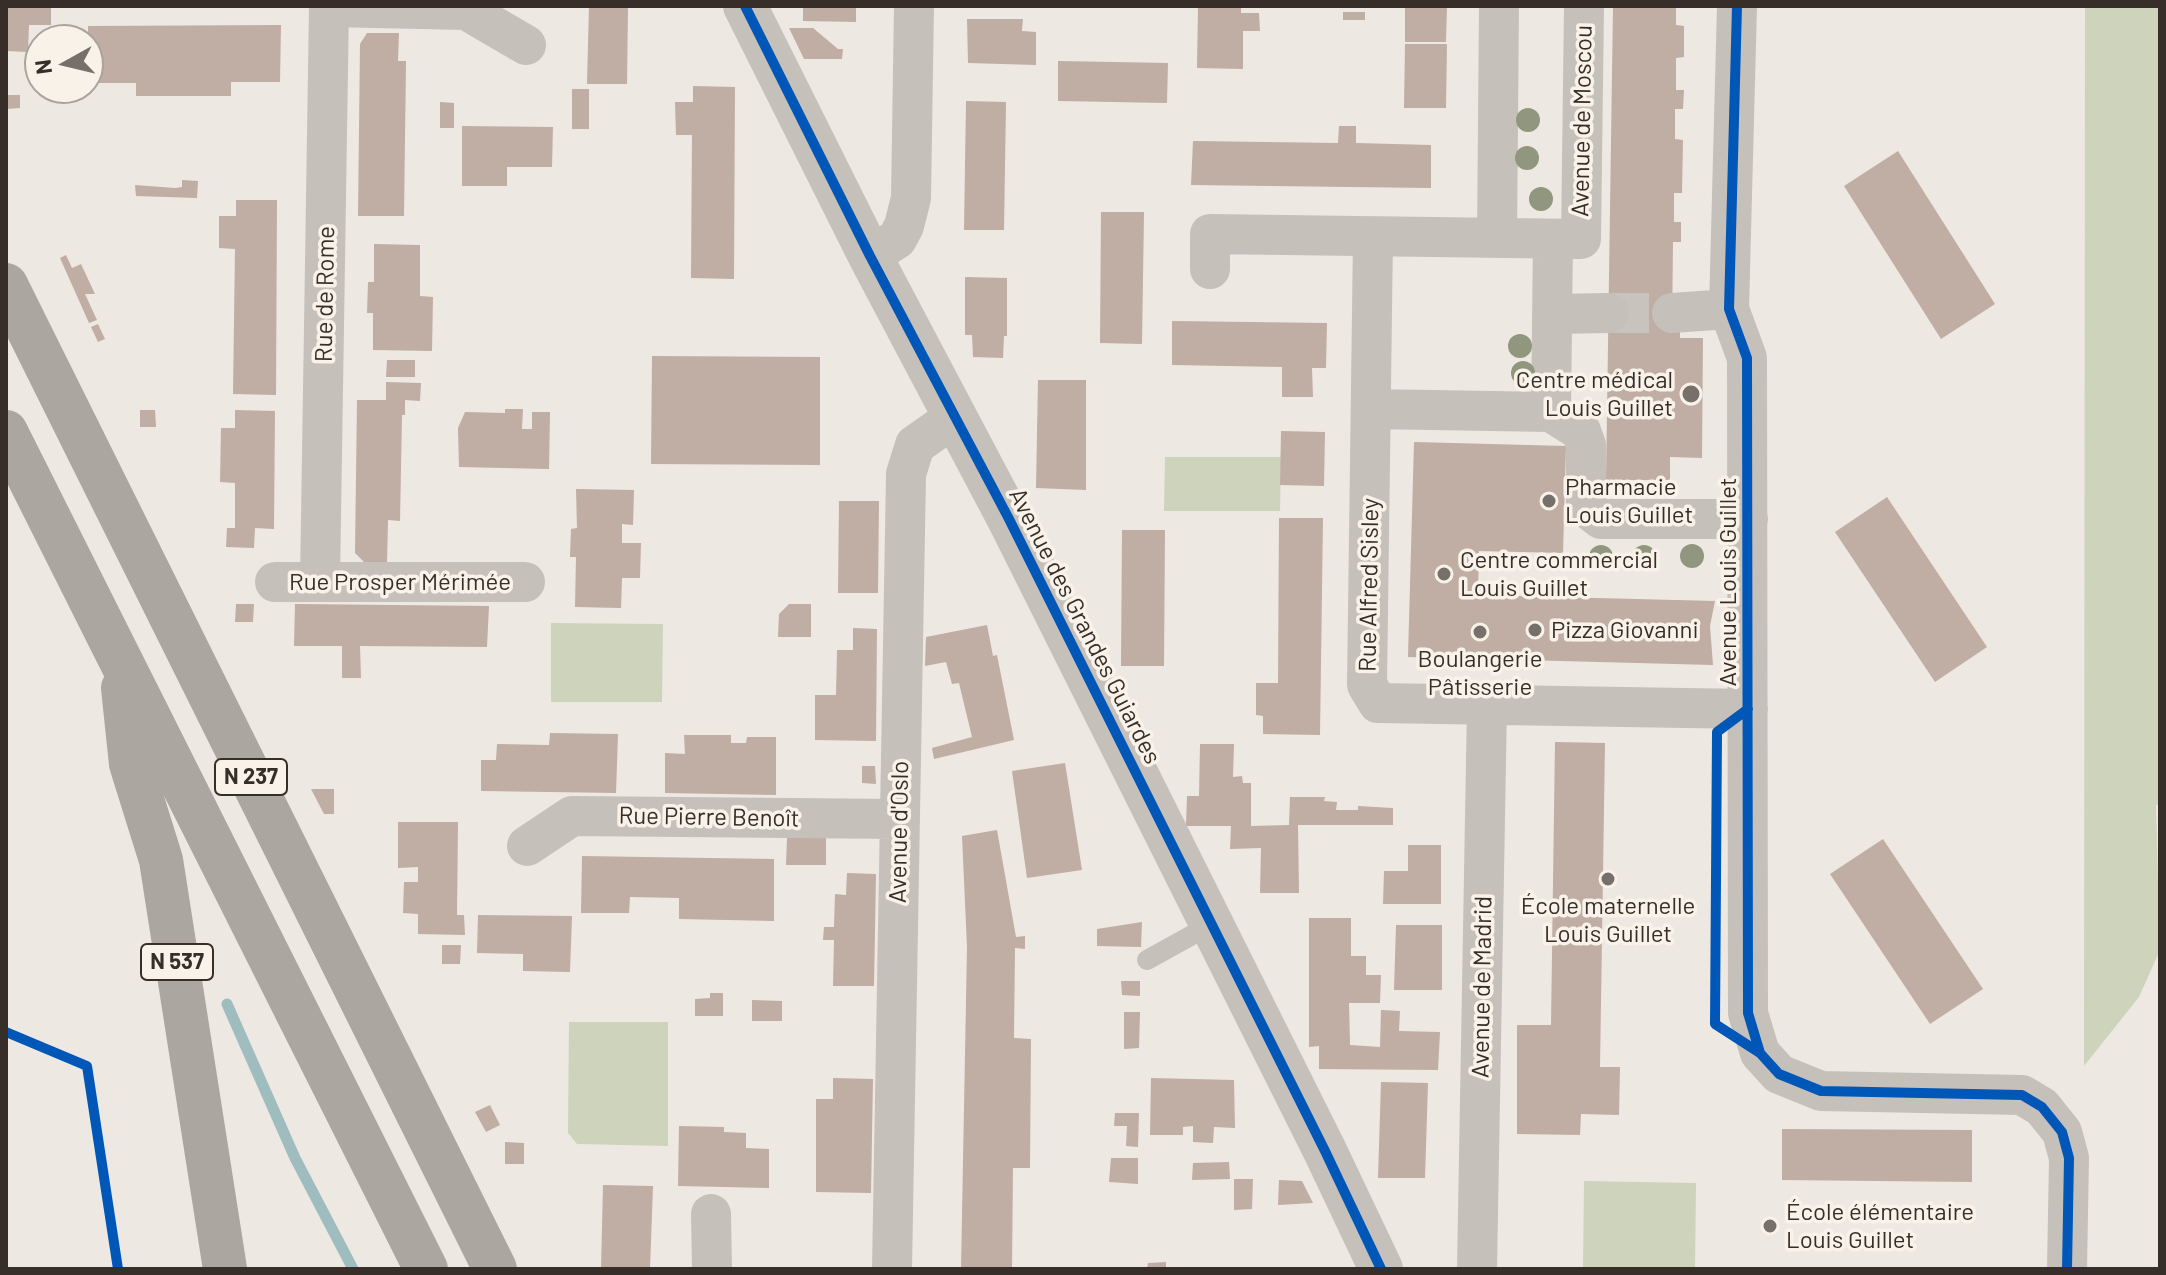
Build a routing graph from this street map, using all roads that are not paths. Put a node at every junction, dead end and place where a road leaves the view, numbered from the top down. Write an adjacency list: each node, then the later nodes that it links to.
1 (745, 6): 11 (street, Avenue des Grandes Guiardes)
2 (914, 6): 11 (street)
3 (1499, 6): 9 (street)
4 (1584, 6): 10 (street, Avenue de Moscou)
5 (1737, 6): 14 (street, Avenue Louis Guillet)
6 (329, 7): 7 (street); 24 (street, Rue de Rome)
7 (526, 45)
8 (1373, 237): 9 (street); 12 (street); 18 (street, Rue Alfred Sisley)
9 (1497, 238): 10 (street)
10 (1553, 239): 17 (street, Avenue de Moscou)
11 (870, 256): 20 (street, Avenue des Grandes Guiardes)
12 (1210, 269)
13 (6, 285): 36 (highway, N 237)
14 (1729, 309): 16 (street); 22 (street, Avenue Louis Guillet)
15 (1609, 313): 17 (street)
16 (1672, 313)
17 (1552, 314): 19 (street, Avenue de Moscou)
18 (1371, 409): 19 (street); 27 (street, Rue Alfred Sisley)
19 (1551, 412): 22 (street)
20 (955, 417): 29 (street, Avenue d'Oslo); 31 (street, Avenue des Grandes Guiardes)
21 (6, 432): 26 (highway, N 237)
22 (1748, 519): 28 (street, Avenue Louis Guillet)
23 (275, 582): 24 (street, Rue Prosper Mérimée)
24 (320, 582): 25 (street, Rue Prosper Mérimée)
25 (525, 582)
26 (120, 657): 34 (highway, N 537); 35 (highway, N 237)
27 (1487, 704): 28 (street, Rue Alfred Sisley); 40 (street, Avenue de Madrid)
28 (1748, 709): 41 (street, Avenue Louis Guillet)
29 (899, 819): 30 (street, Rue Pierre Benoît); 38 (street, Avenue d'Oslo)
30 (527, 846)
31 (1212, 924): 32 (lane); 39 (street, Avenue des Grandes Guiardes)
32 (1147, 960)
33 (711, 1214): 37 (street)
34 (225, 1269)
35 (426, 1269)
36 (495, 1269)
37 (712, 1269)
38 (892, 1269)
39 (1381, 1269)
40 (1477, 1269)
41 (2067, 1269)

